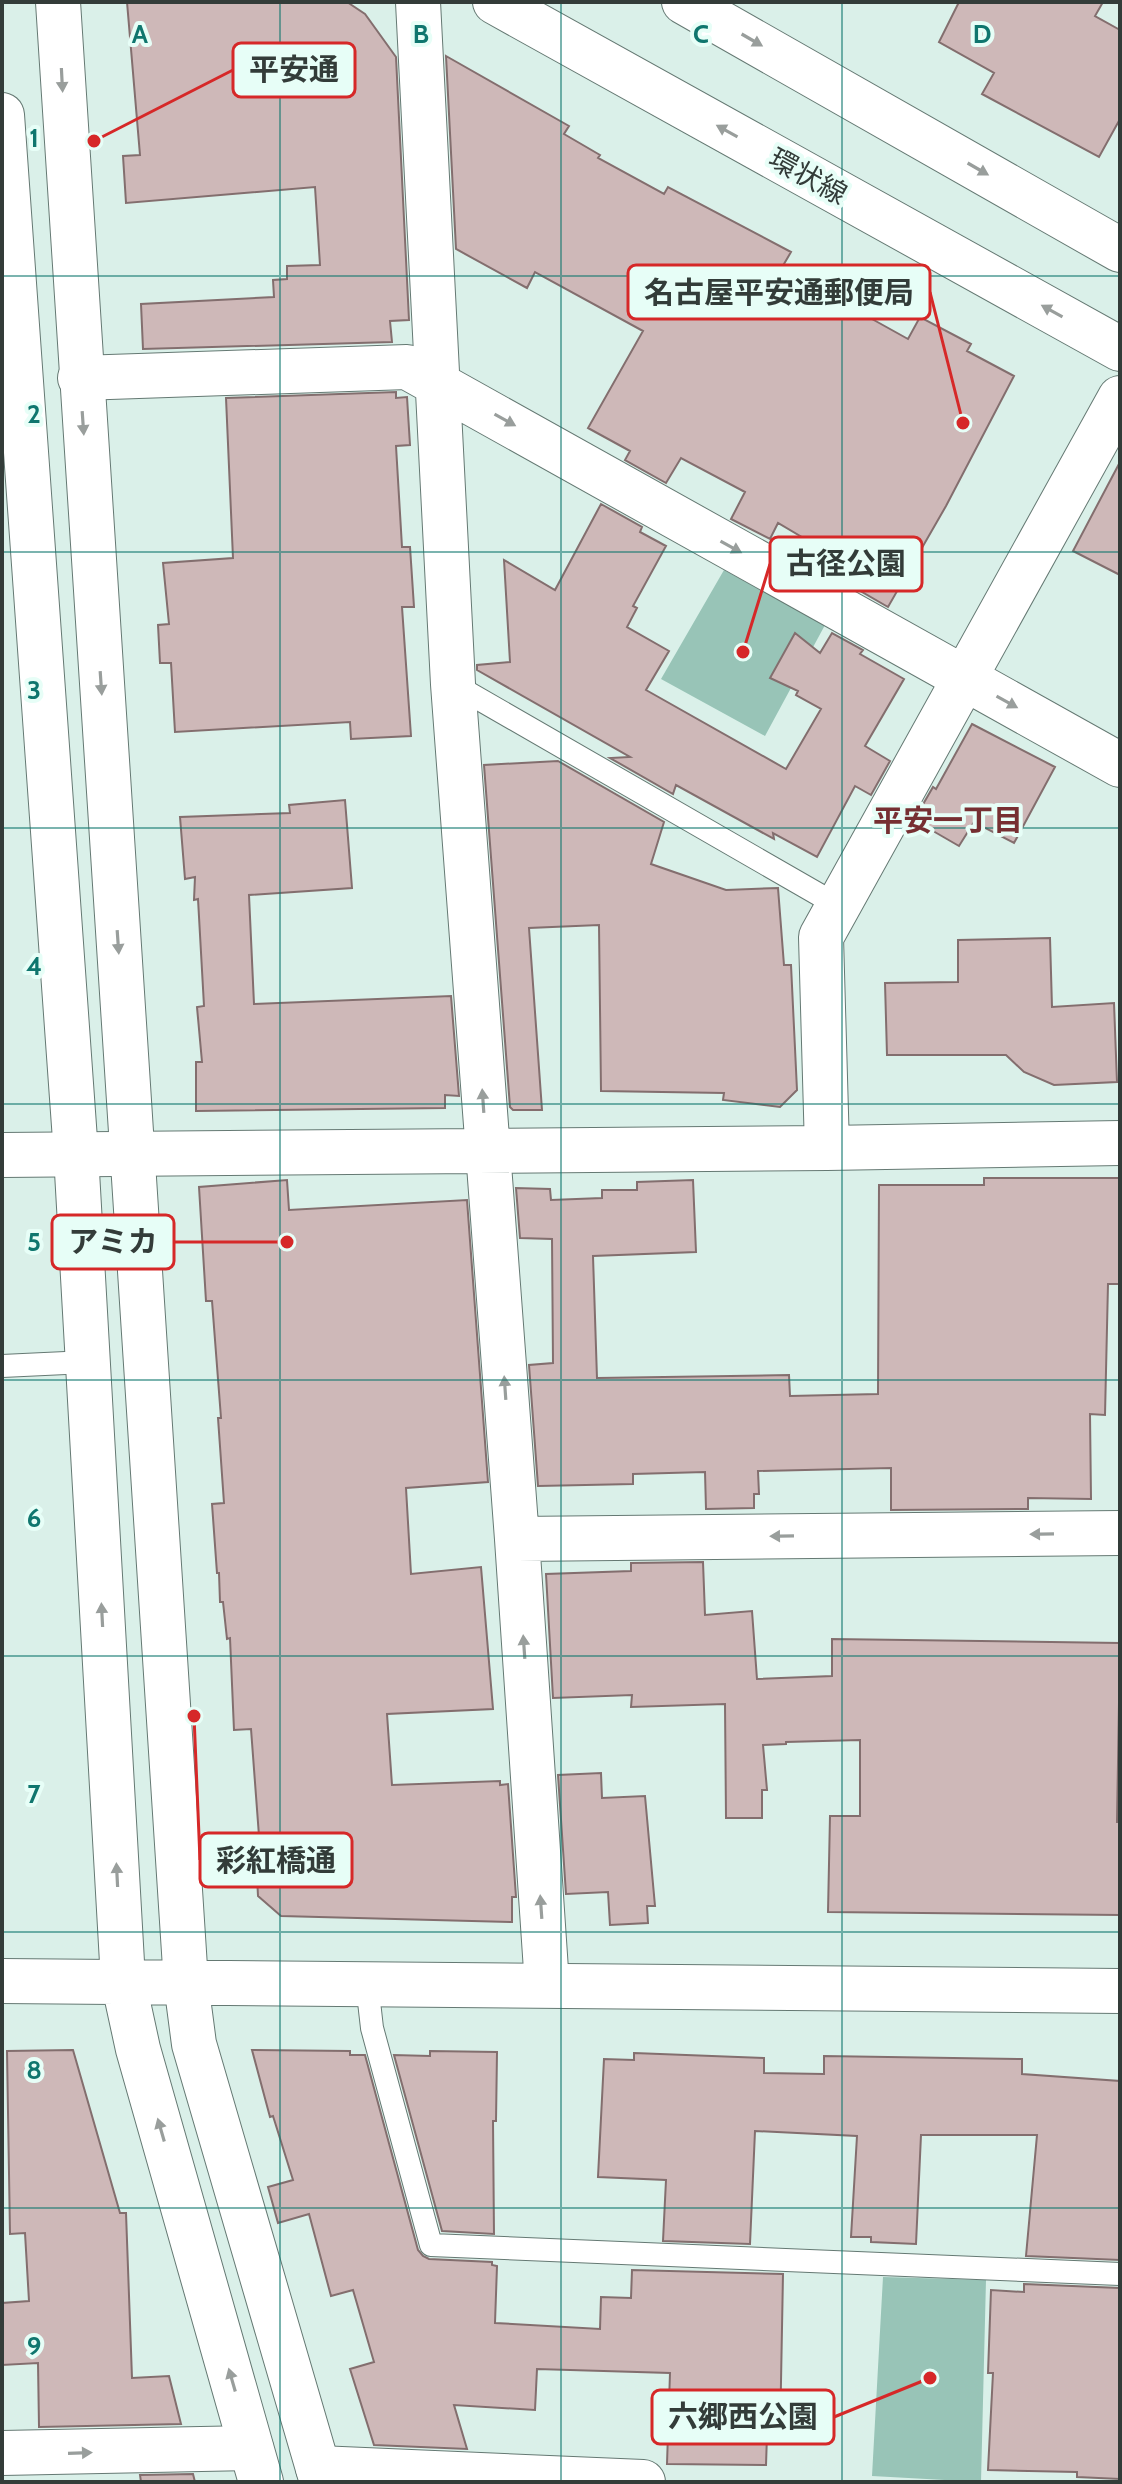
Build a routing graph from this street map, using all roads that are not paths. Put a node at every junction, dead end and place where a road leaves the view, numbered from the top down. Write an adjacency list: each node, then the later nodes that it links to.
1 (58, 2): 9 (street, one-way to 9)
2 (418, 2): 10 (street)
3 (495, 2): 7 (street, 環状線, one-way to 3)
4 (702, 6): 6 (street, one-way to 6)
5 (2, 115): 8 (street)
6 (1120, 250)
7 (1120, 349)
8 (12, 370): 20 (street)
9 (80, 378): 10 (street); 19 (street, one-way to 19)
10 (437, 381): 12 (street, one-way to 12); 13 (street)
11 (1120, 398): 12 (street)
12 (963, 678): 14 (street, one-way to 14); 15 (street)
13 (453, 684): 15 (lane); 18 (street, one-way to 13)
14 (1120, 765)
15 (837, 905): 17 (street)
16 (1120, 1143): 17 (street)
17 (827, 1148): 18 (street)
18 (487, 1150): 19 (street); 25 (street, one-way to 18)
19 (132, 1153): 20 (street); 28 (street)
20 (76, 1154): 21 (street); 22 (street)
21 (2, 1155)
22 (87, 1362): 23 (lane); 26 (street, one-way to 22)
23 (2, 1366)
24 (1120, 1533): 25 (street, one-way to 25)
25 (517, 1539): 30 (street, one-way to 25)
26 (123, 1980): 27 (street); 28 (street); 34 (street, one-way to 26)
27 (2, 1981)
28 (186, 1983): 29 (street); 35 (street)
29 (367, 1984): 30 (street); 32 (lane)
30 (547, 1985): 31 (street)
31 (1120, 1991)
32 (1120, 2274)
33 (2, 2453): 34 (street, one-way to 34)
34 (256, 2465)
35 (320, 2475): 36 (street)
36 (643, 2482)

